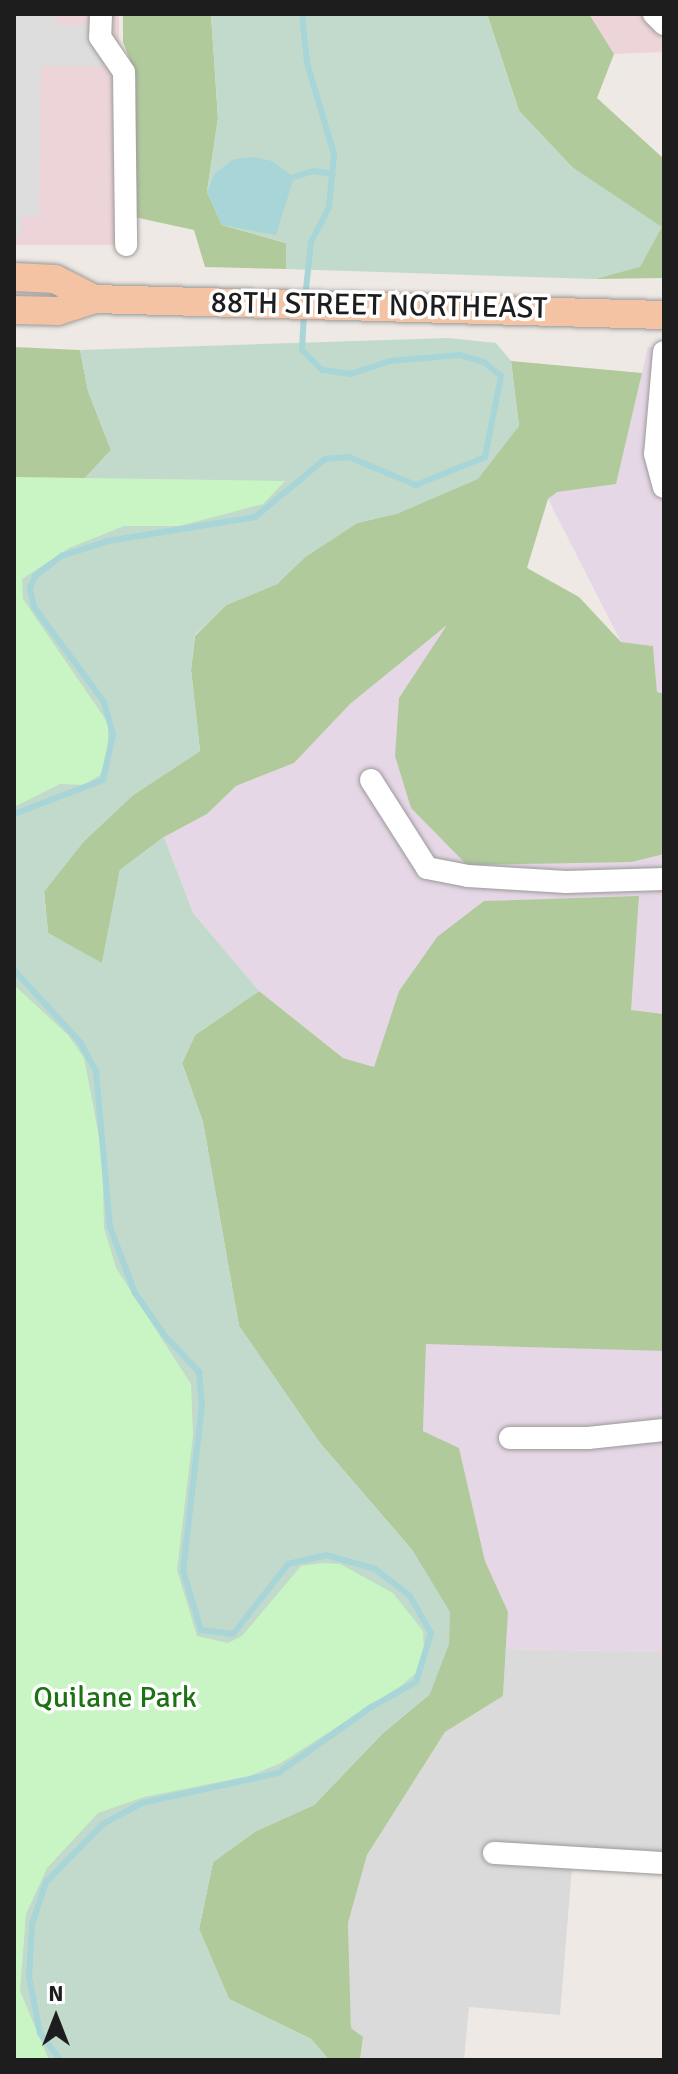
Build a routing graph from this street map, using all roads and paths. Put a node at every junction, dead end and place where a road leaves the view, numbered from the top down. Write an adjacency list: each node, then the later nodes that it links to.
1 (101, 14): 4 (lane)
2 (654, 14): 3 (lane)
3 (664, 24)
4 (126, 245)
5 (14, 277): 6 (main road, 88TH STREET NORTHEAST)
6 (94, 299): 7 (main road, 88TH STREET NORTHEAST); 8 (main road, 88TH STREET NORTHEAST)
7 (14, 310)
8 (663, 314)
9 (664, 352): 10 (lane)
10 (664, 487)
11 (371, 780): 12 (lane)
12 (664, 879)
13 (664, 1430): 14 (lane)
14 (510, 1438)
15 (494, 1853): 16 (lane)
16 (664, 1863)

